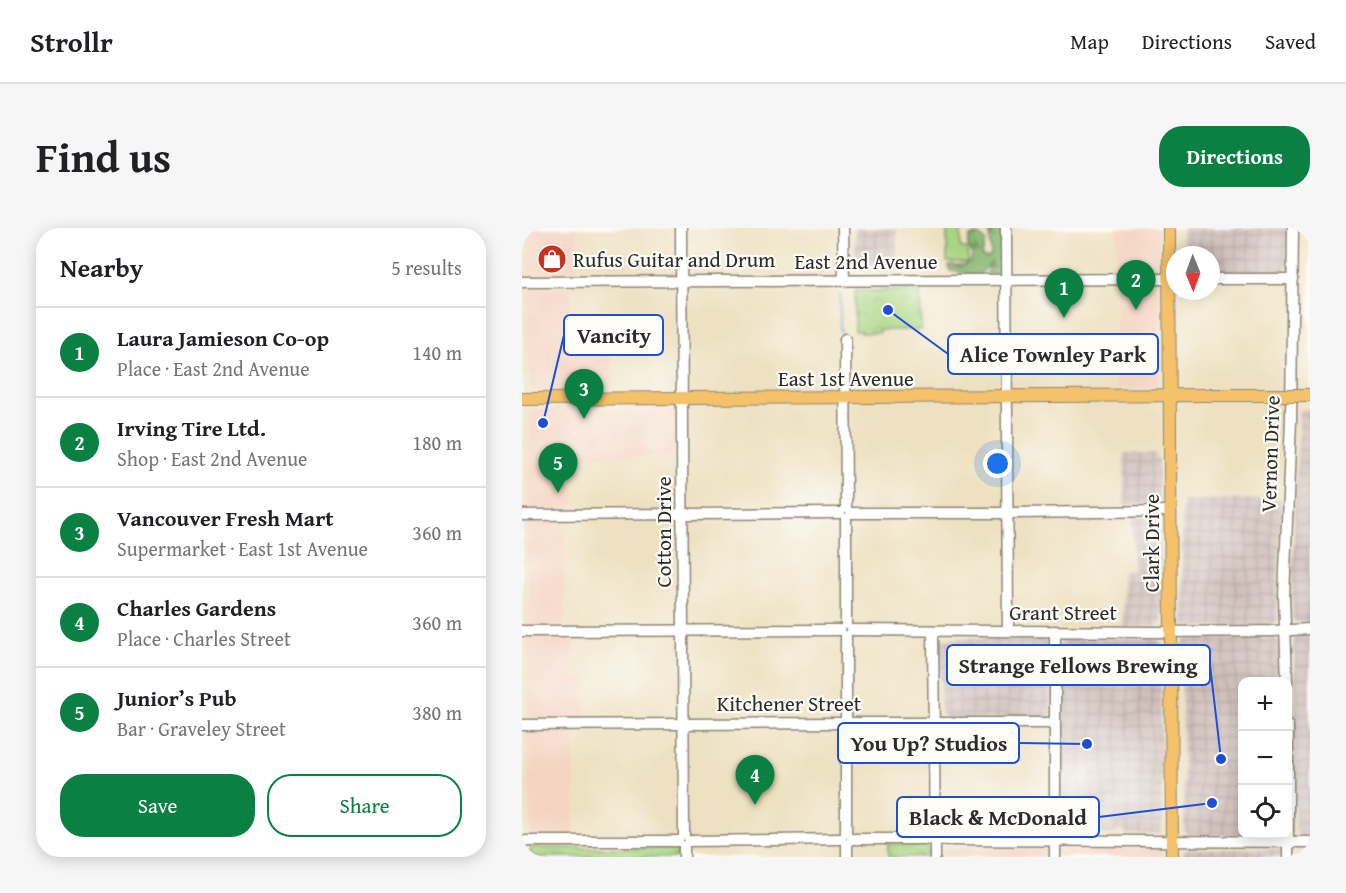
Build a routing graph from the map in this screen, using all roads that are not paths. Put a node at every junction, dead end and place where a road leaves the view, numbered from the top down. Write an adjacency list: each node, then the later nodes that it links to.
1 (681, 228): 13 (street, Cotton Drive)
2 (843, 228): 11 (street)
3 (1006, 228): 10 (street)
4 (1169, 228): 6 (main road, Clark Drive)
5 (1293, 228): 9 (street, Vernon Drive)
6 (1170, 246)
7 (1166, 279): 10 (street, East 2nd Avenue)
8 (1220, 279): 9 (street)
9 (1293, 279): 29 (street, Vernon Drive)
10 (1007, 280): 11 (street, East 2nd Avenue); 18 (street)
11 (844, 281): 13 (street, East 2nd Avenue)
12 (522, 282): 13 (street, East 2nd Avenue)
13 (681, 282): 20 (street, Cotton Drive)
14 (1172, 300): 16 (main road, Clark Drive)
15 (845, 339): 19 (street)
16 (1171, 395): 17 (main road, East 1st Avenue, bridge); 18 (main road, East 1st Avenue); 22 (main road, Clark Drive)
17 (1310, 395)
18 (1007, 396): 19 (main road, East 1st Avenue); 24 (street)
19 (845, 397): 20 (main road, East 1st Avenue); 23 (street)
20 (682, 398): 21 (main road, East 1st Avenue); 25 (street, Cotton Drive)
21 (522, 399)
22 (1170, 511): 24 (street); 35 (main road, Clark Drive)
23 (846, 513): 24 (street); 25 (street); 28 (street)
24 (1007, 513): 33 (street)
25 (683, 514): 26 (street); 31 (street, Cotton Drive)
26 (522, 515)
27 (1310, 629): 29 (street, Grant Street)
28 (846, 630): 31 (street, Grant Street); 32 (street, Grant Street); 38 (street)
29 (1285, 630): 35 (street, Grant Street); 36 (street, Vernon Drive)
30 (522, 631): 31 (street, Grant Street)
31 (683, 631): 37 (street, Cotton Drive)
32 (933, 631): 33 (street, Grant Street); 41 (street)
33 (1008, 631): 34 (street, Grant Street)
34 (1055, 631): 35 (street, Grant Street); 39 (street)
35 (1171, 632): 47 (main road, Clark Drive)
36 (1287, 677)
37 (683, 723): 38 (street, Kitchener Street); 40 (street, Kitchener Street); 50 (street, Cotton Drive)
38 (846, 723): 41 (street, Kitchener Street); 43 (street)
39 (1055, 723): 41 (street, Kitchener Street); 45 (street)
40 (522, 724)
41 (934, 724): 44 (street)
42 (1287, 731): 48 (street)
43 (846, 839): 44 (street); 50 (street); 51 (street)
44 (935, 840): 45 (street); 52 (street)
45 (1056, 840): 47 (street); 53 (street)
46 (522, 841): 50 (street)
47 (1172, 841): 48 (street); 54 (main road, Clark Drive)
48 (1288, 842): 49 (street); 55 (street)
49 (1310, 842)
50 (684, 844)
51 (846, 857)
52 (935, 857)
53 (1055, 857)
54 (1172, 857)
55 (1288, 857)

